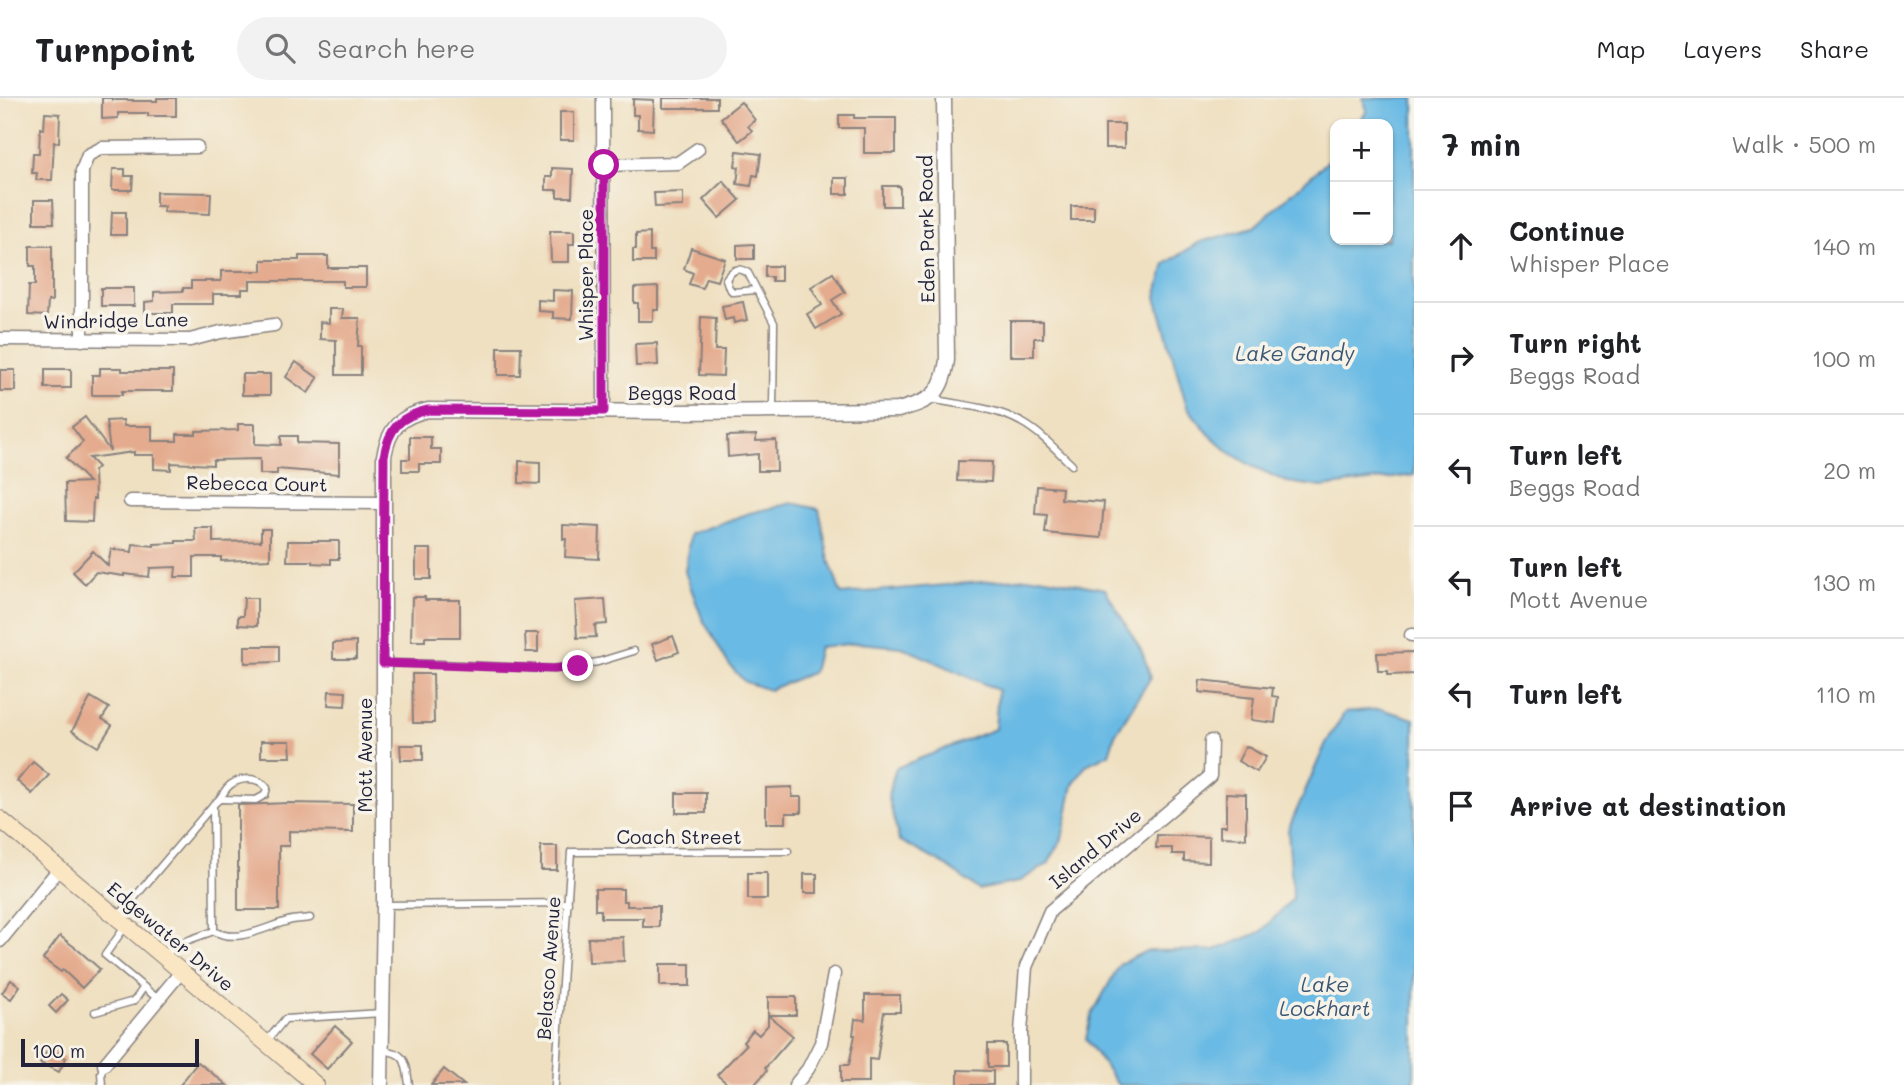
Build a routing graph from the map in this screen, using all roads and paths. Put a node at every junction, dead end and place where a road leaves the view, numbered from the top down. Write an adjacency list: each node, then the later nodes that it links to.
1 (603, 98): 5 (street, Whisper Place)
2 (944, 98): 10 (street, Eden Park Road)
3 (197, 147): 9 (street)
4 (698, 149): 5 (street)
5 (604, 165): 11 (street, Whisper Place)
6 (757, 290): 6 (lane); 12 (lane)
7 (274, 325): 9 (street, Windridge Lane)
8 (0, 340): 9 (street, Windridge Lane)
9 (82, 340)
10 (928, 399): 12 (street, Beggs Road); 14 (lane)
11 (604, 411): 12 (street, Beggs Road); 13 (street, Beggs Road)
12 (772, 411)
13 (394, 428): 16 (street, Mott Avenue)
14 (1072, 465)
15 (130, 501): 16 (street, Rebecca Court)
16 (384, 503): 18 (street, Mott Avenue)
17 (634, 652): 18 (lane)
18 (383, 663): 27 (street, Mott Avenue)
19 (1211, 741): 48 (street, Island Drive)
20 (221, 799): 20 (lane); 21 (lane)
21 (213, 805): 29 (lane); 30 (lane)
22 (0, 819): 25 (main road, Edgewater Drive)
23 (788, 851): 24 (lane, Coach Street)
24 (571, 852): 26 (lane, Belasco Avenue)
25 (59, 869): 29 (main road, Edgewater Drive); 31 (street)
26 (568, 903): 27 (lane); 46 (lane, Belasco Avenue)
27 (384, 905): 38 (street, Mott Avenue)
28 (310, 918): 30 (lane)
29 (122, 922): 32 (main road, Edgewater Drive); 35 (lane)
30 (214, 931): 32 (lane)
31 (0, 940)
32 (163, 957): 33 (main road, Edgewater Drive)
33 (181, 972): 36 (street); 39 (main road, Edgewater Drive)
34 (834, 974): 47 (street)
35 (144, 987): 36 (lane); 37 (lane)
36 (158, 999): 41 (street)
37 (94, 1012)
38 (383, 1013): 39 (lane); 40 (street, Mott Avenue)
39 (265, 1043): 43 (main road, Edgewater Drive)
40 (382, 1049): 44 (street, Mott Avenue); 45 (lane)
41 (104, 1065): 42 (lane)
42 (102, 1085)
43 (316, 1085)
44 (382, 1085)
45 (409, 1085)
46 (555, 1085)
47 (795, 1085)
48 (1021, 1085)

